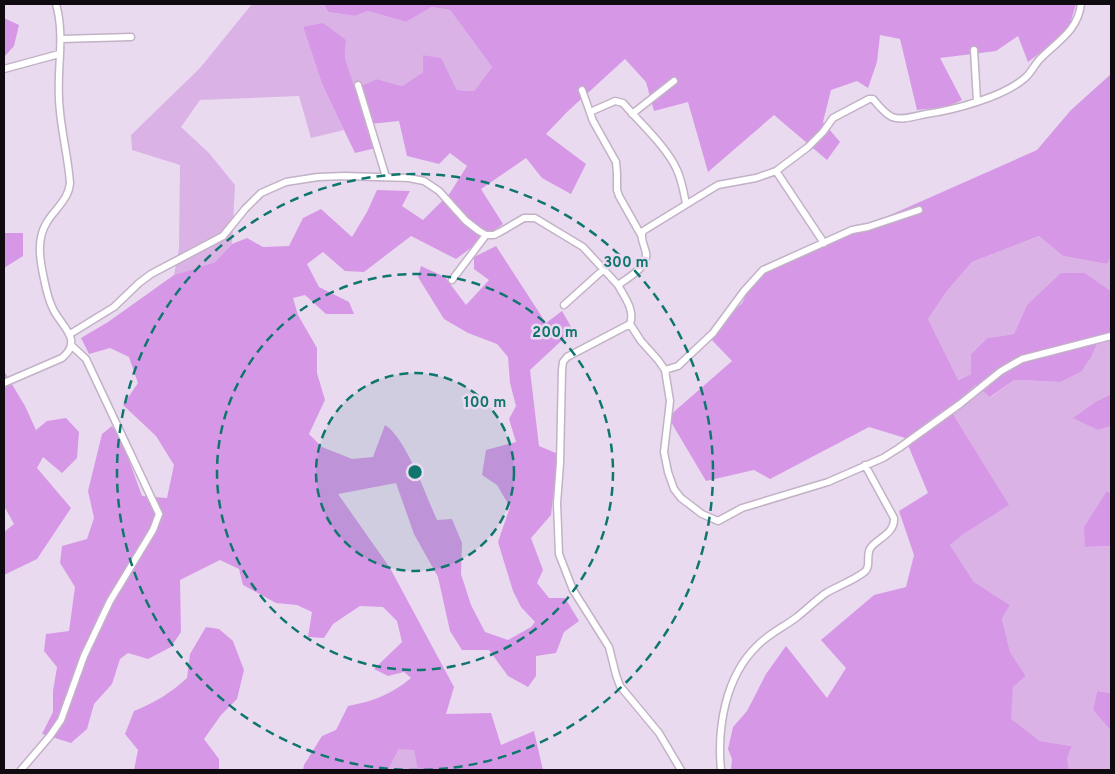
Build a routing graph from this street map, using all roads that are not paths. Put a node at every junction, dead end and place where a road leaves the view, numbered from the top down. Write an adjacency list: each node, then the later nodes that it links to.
1 (56, 4): 4 (street)
2 (1080, 4): 11 (street)
3 (131, 37): 4 (street)
4 (60, 39): 6 (street)
5 (974, 50): 11 (street)
6 (59, 54): 7 (street); 26 (street)
7 (4, 69)
8 (674, 81): 13 (street)
9 (358, 85): 15 (street)
10 (582, 90): 12 (street)
11 (977, 101): 14 (street)
12 (590, 112): 13 (street); 19 (street)
13 (632, 114): 16 (street)
14 (776, 171): 16 (street); 20 (street)
15 (386, 177): 18 (street); 26 (street)
16 (686, 204): 19 (street)
17 (919, 210): 20 (street)
18 (486, 235): 21 (street); 22 (street)
19 (641, 236): 23 (street)
20 (824, 243): 29 (street)
21 (604, 269): 23 (street); 24 (street)
22 (452, 280)
23 (618, 285): 25 (street)
24 (564, 305)
25 (630, 324): 29 (street); 33 (street)
26 (70, 334): 28 (street)
27 (1111, 336): 31 (street)
28 (72, 346): 30 (street); 32 (street)
29 (665, 370): 31 (street)
30 (4, 383)
31 (864, 465): 34 (street)
32 (21, 770)
33 (681, 770)
34 (721, 770)

